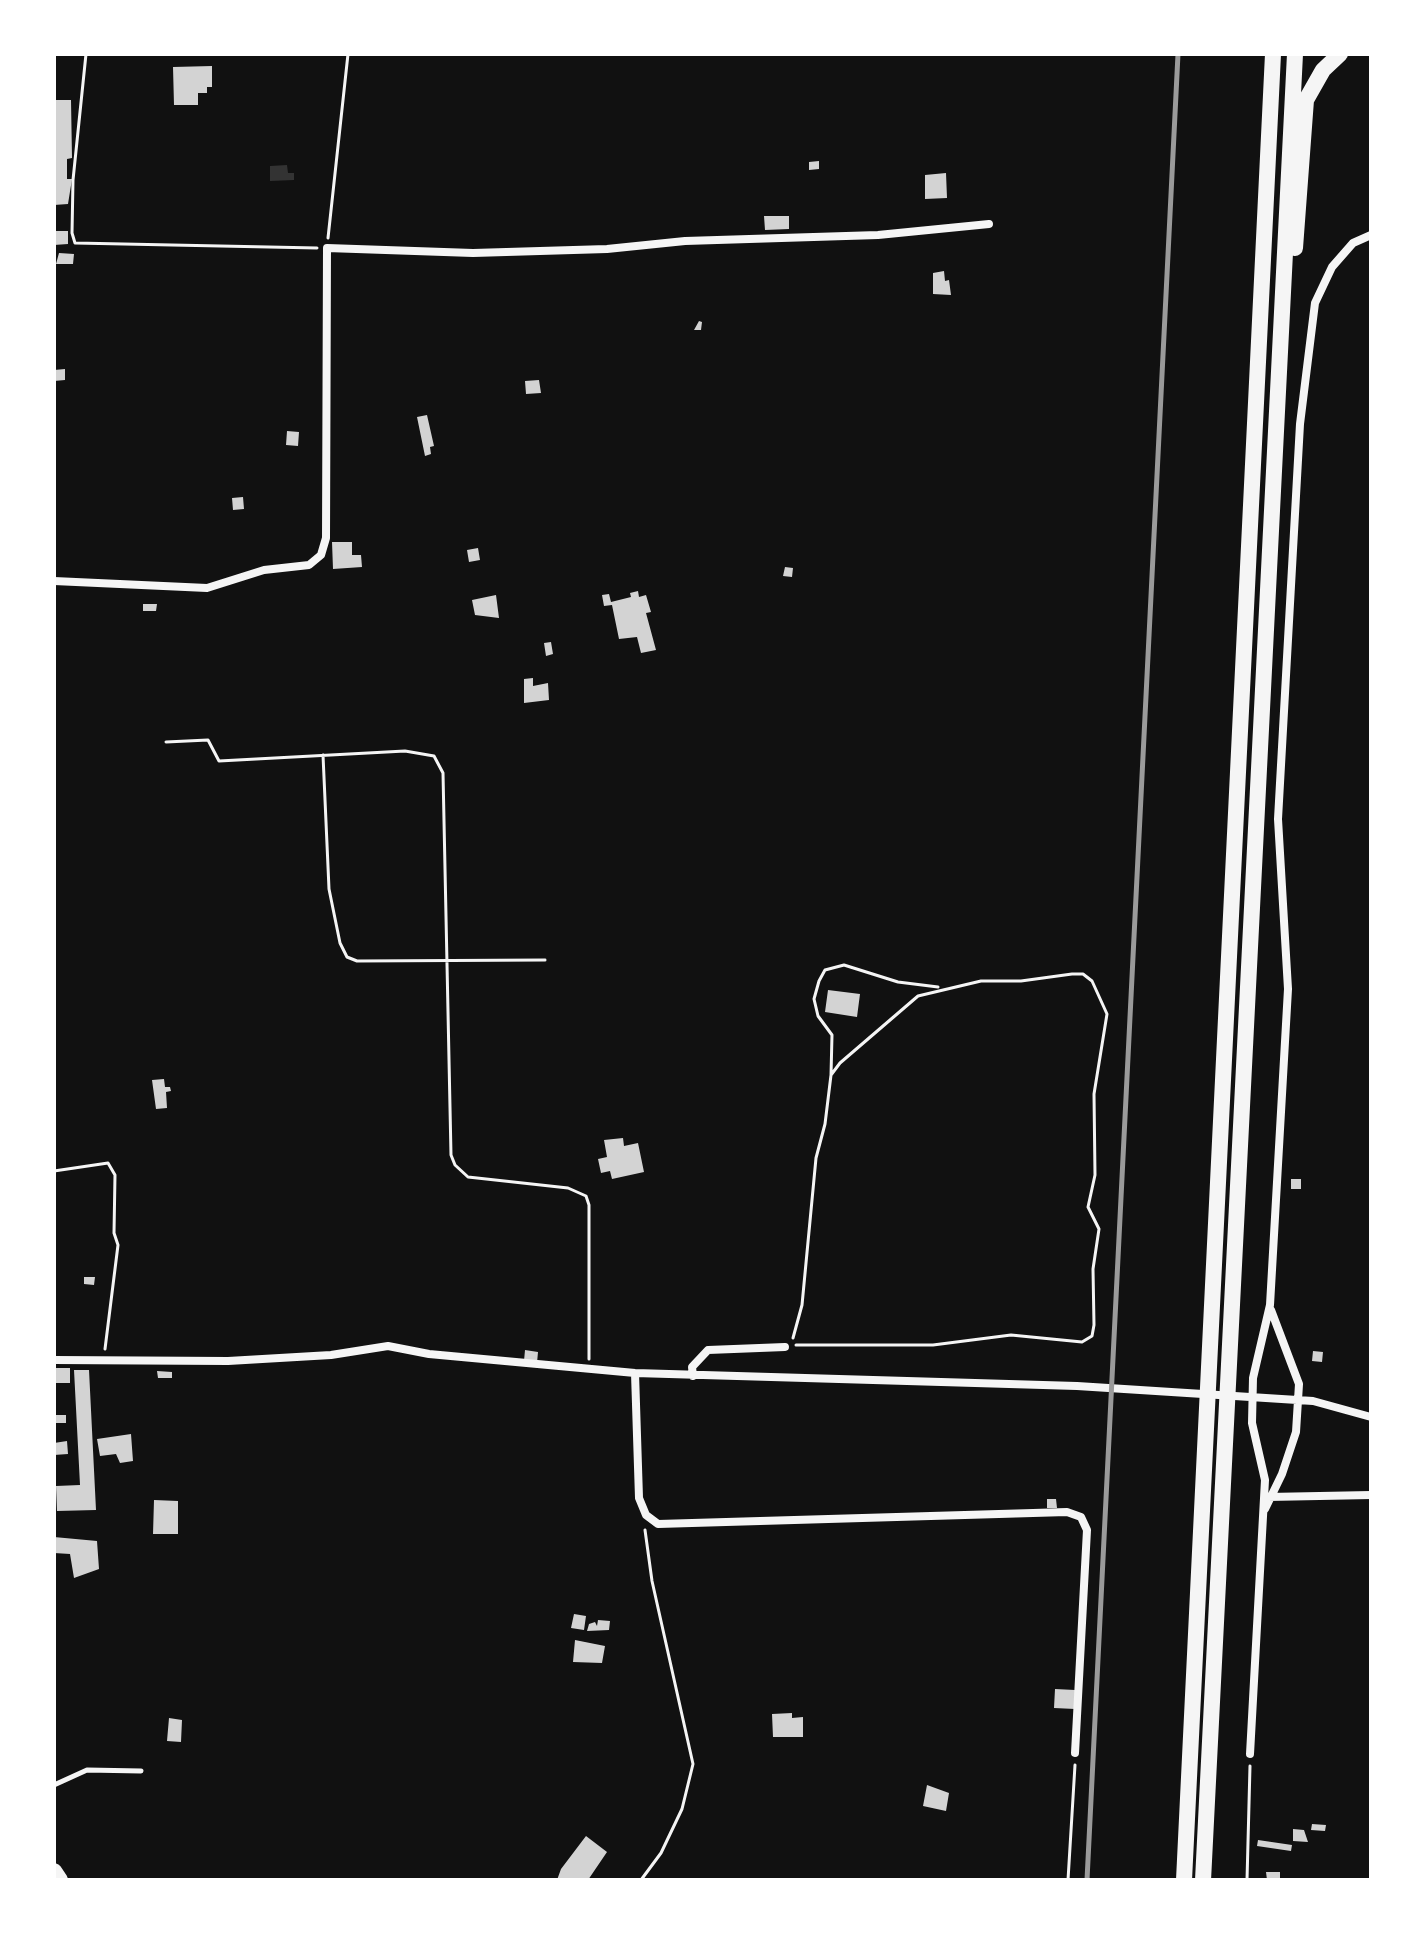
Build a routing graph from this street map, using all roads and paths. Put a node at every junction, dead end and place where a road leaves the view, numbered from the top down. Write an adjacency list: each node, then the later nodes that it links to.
1 (86, 54): 8 (path)
2 (348, 54): 8 (path)
3 (1273, 54): 37 (highway)
4 (1295, 54): 9 (highway)
5 (1340, 54): 9 (highway)
6 (989, 224): 8 (street)
7 (1371, 235): 18 (street)
8 (327, 248): 10 (street)
9 (1283, 321): 38 (highway)
10 (54, 581)
11 (166, 742): 12 (path)
12 (323, 755): 13 (path); 13 (path)
13 (446, 960): 14 (path); 22 (path)
14 (545, 960)
15 (943, 988): 16 (path); 16 (path); 16 (path)
16 (831, 1075)
17 (54, 1171): 20 (path)
18 (1270, 1305): 27 (street); 27 (street)
19 (785, 1347): 24 (street)
20 (104, 1358): 21 (street); 22 (street)
21 (54, 1360)
22 (589, 1369): 23 (street)
23 (635, 1373): 24 (street); 28 (street)
24 (693, 1376): 25 (street)
25 (1371, 1417)
26 (1371, 1495): 27 (street)
27 (1266, 1498): 30 (street)
28 (641, 1503): 29 (street); 35 (path)
29 (1075, 1753): 36 (path)
30 (1250, 1754): 39 (path)
31 (141, 1771): 32 (lane)
32 (54, 1785)
33 (54, 1871): 34 (highway)
34 (60, 1880)
35 (641, 1880)
36 (1068, 1880)
37 (1184, 1880)
38 (1203, 1880)
39 (1247, 1880)

